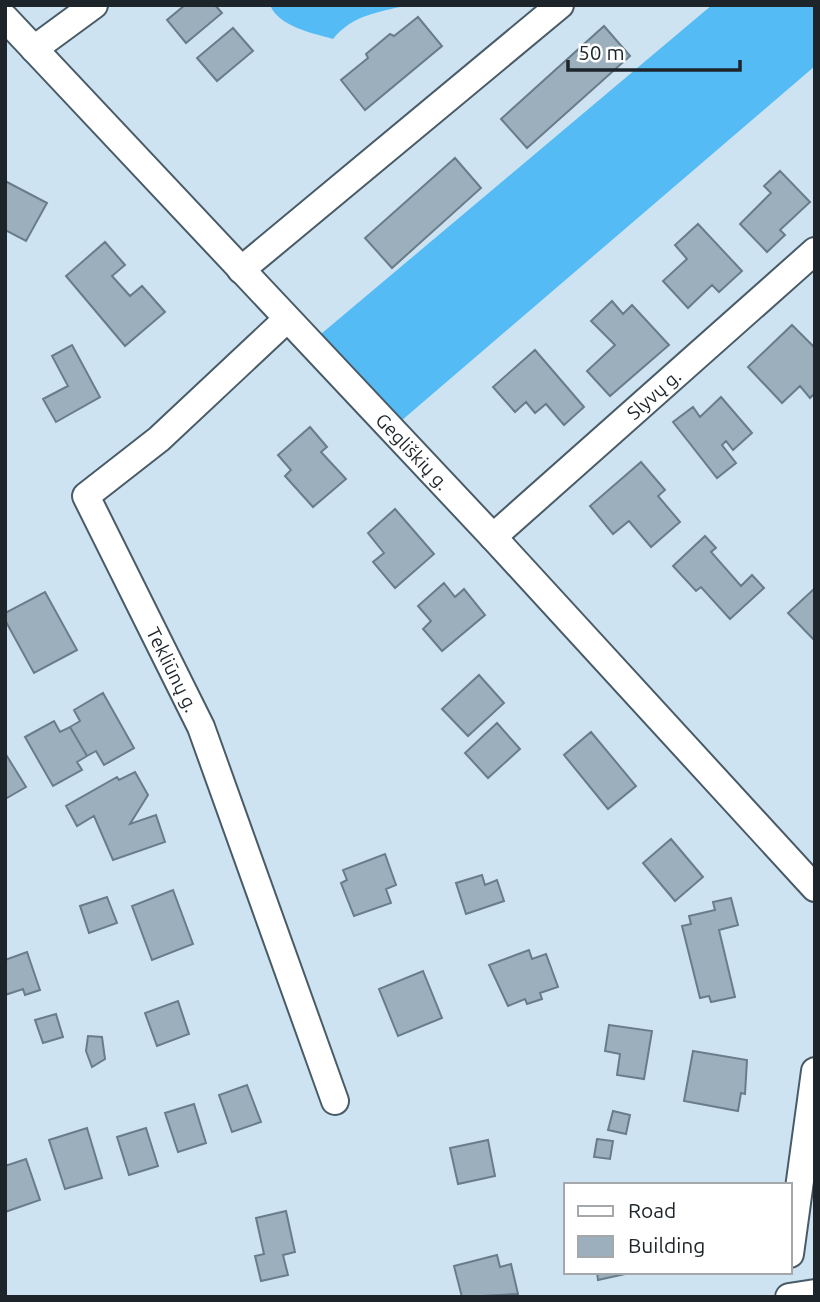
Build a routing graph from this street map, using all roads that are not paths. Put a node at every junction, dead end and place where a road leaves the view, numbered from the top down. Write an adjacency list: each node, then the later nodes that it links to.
1 (94, 5): 4 (street)
2 (560, 5): 6 (street)
3 (7, 22): 4 (street, Gegliškių g.)
4 (34, 49): 6 (street, Gegliškių g.)
5 (815, 251): 8 (street, Slyvų g.)
6 (241, 270): 7 (street, Gegliškių g.)
7 (287, 319): 8 (street, Gegliškių g.); 11 (street, Tekliūnų g.)
8 (493, 537): 9 (street, Gegliškių g.)
9 (815, 888)
10 (815, 1071): 12 (street)
11 (335, 1101)
12 (792, 1239)
13 (790, 1274): 15 (street)
14 (815, 1293): 15 (street)
15 (792, 1296)

